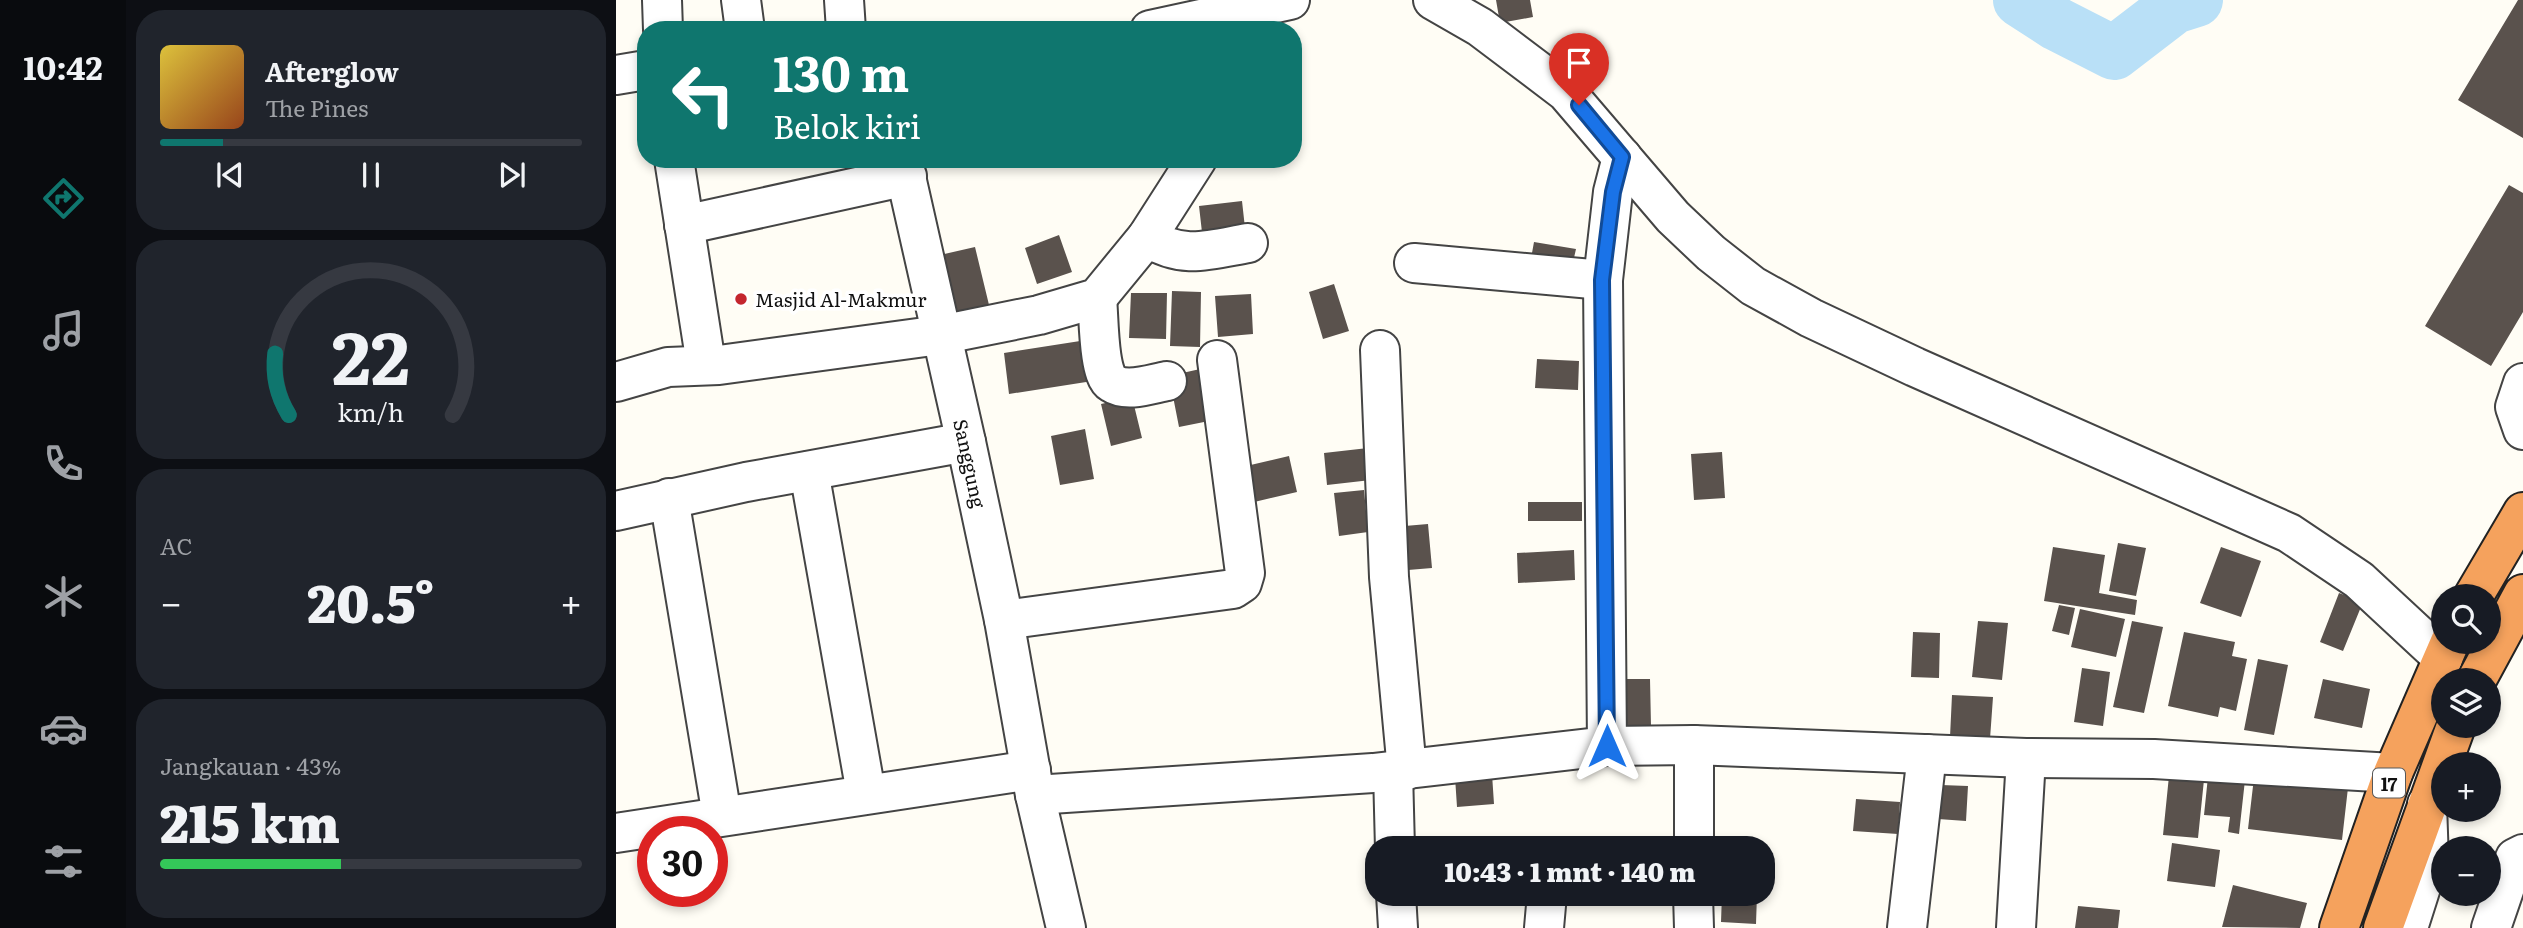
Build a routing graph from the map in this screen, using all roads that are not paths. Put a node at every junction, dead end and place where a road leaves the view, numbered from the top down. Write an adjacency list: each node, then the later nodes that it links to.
1 (662, 0): 7 (street)
2 (741, 0): 8 (street)
3 (844, 0): 9 (street)
4 (1290, 0): 6 (street)
5 (1433, 0): 13 (street)
6 (1252, 19): 10 (street)
7 (663, 21)
8 (744, 21)
9 (845, 21)
10 (1233, 21)
11 (637, 72): 12 (street)
12 (616, 75)
13 (1622, 157): 21 (street); 39 (street)
14 (675, 168): 17 (street)
15 (904, 168): 17 (street); 23 (street, Sanggung)
16 (1191, 168): 18 (street)
17 (684, 225): 26 (street)
18 (1147, 237): 19 (street); 22 (street)
19 (1248, 243)
20 (1413, 263): 21 (street)
21 (1602, 280): 44 (street)
22 (1097, 298): 23 (street); 27 (street)
23 (940, 335): 26 (street); 31 (street, Sanggung)
24 (1380, 350): 47 (street)
25 (1217, 360): 38 (street)
26 (706, 364): 28 (street)
27 (1167, 381)
28 (616, 382)
29 (2523, 383): 30 (street)
30 (2523, 430)
31 (966, 442): 32 (street); 38 (street, Sanggung)
32 (809, 471): 33 (street); 50 (street)
33 (670, 498): 34 (street); 52 (street)
34 (616, 511)
35 (2523, 512): 36 (highway)
36 (2481, 584)
37 (2523, 594): 41 (highway)
38 (1004, 620): 49 (street, Sanggung)
39 (2431, 638)
40 (2444, 654): 48 (highway, 17)
41 (2483, 668)
42 (2451, 738): 51 (highway, 17)
43 (1695, 745): 44 (street); 45 (street); 56 (street)
44 (1607, 746): 47 (street)
45 (1927, 754): 46 (street); 65 (street)
46 (2026, 758): 48 (street); 66 (street)
47 (1400, 771): 49 (street); 55 (street)
48 (2393, 773): 67 (highway, 17)
49 (1033, 782): 50 (street); 61 (street, Sanggung)
50 (866, 793): 52 (street)
51 (2426, 801): 68 (highway, 17); 69 (street)
52 (722, 816)
53 (637, 830): 54 (street)
54 (616, 833)
55 (1396, 836)
56 (1694, 836)
57 (2523, 854): 70 (street)
58 (1397, 906): 62 (street)
59 (1546, 906): 63 (street)
60 (1693, 906): 64 (street)
61 (1066, 928)
62 (1398, 928)
63 (1545, 928)
64 (1694, 928)
65 (1907, 928)
66 (2016, 928)
67 (2339, 928)
68 (2382, 928)
69 (2408, 928)
70 (2491, 928)

